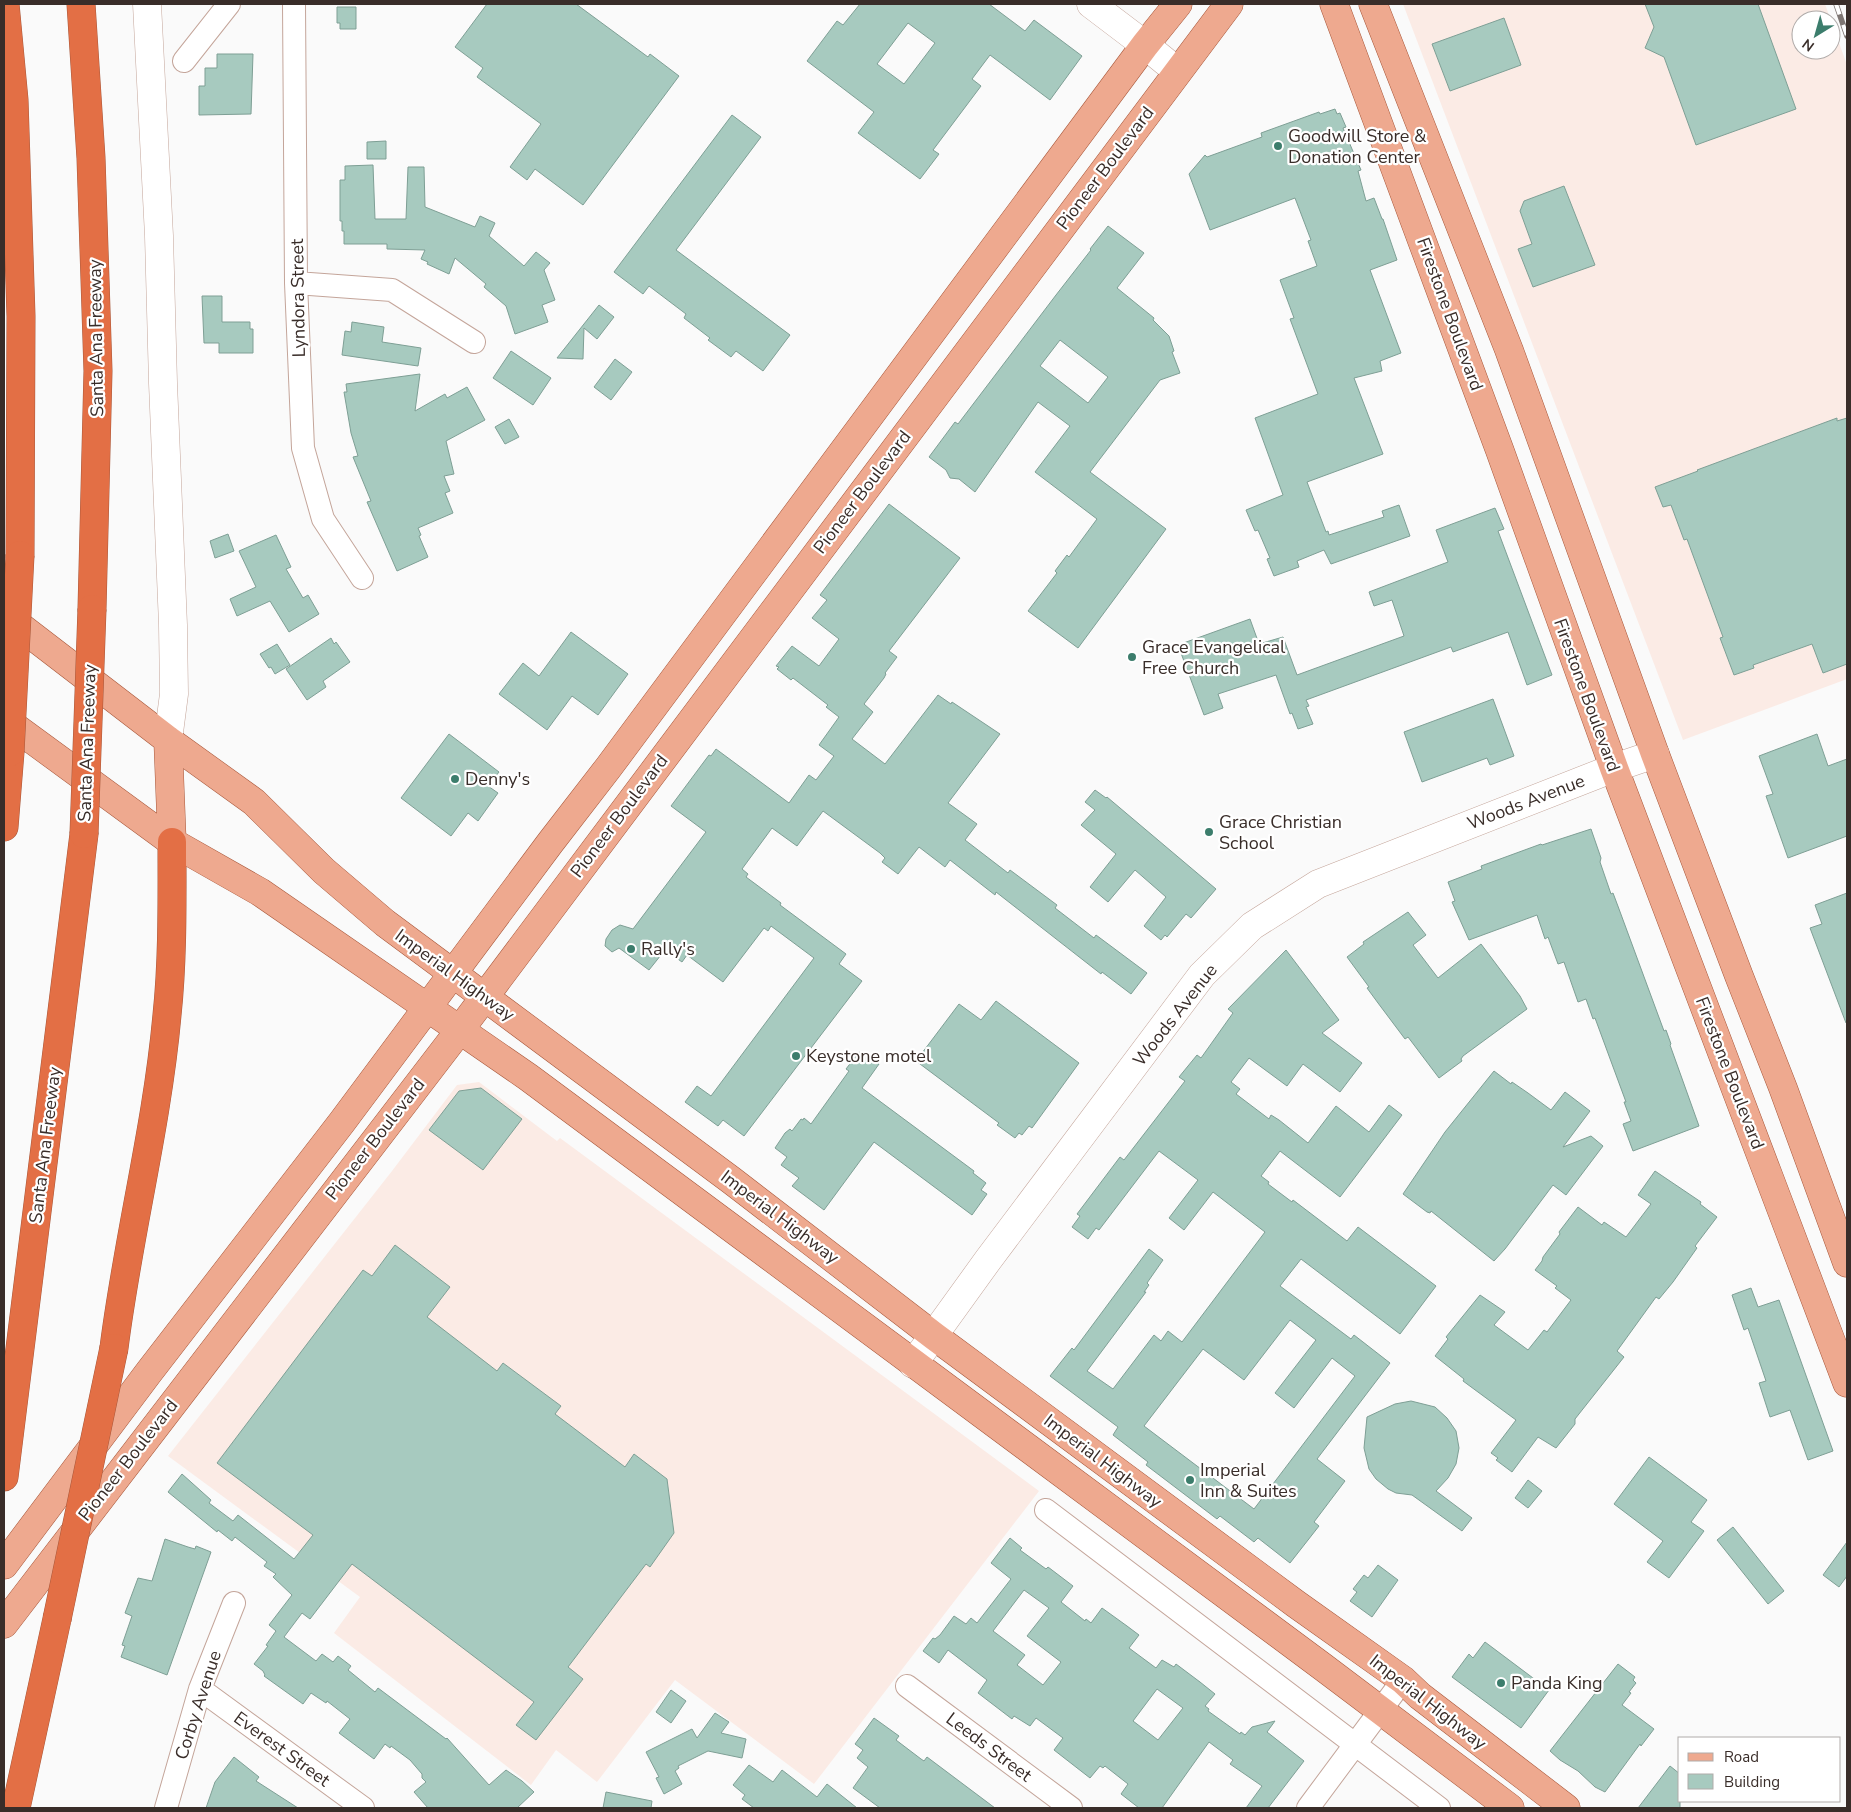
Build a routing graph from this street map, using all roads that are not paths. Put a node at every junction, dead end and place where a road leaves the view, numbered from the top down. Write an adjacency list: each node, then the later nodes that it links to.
1 (5, 4): 22 (highway, bridge)
2 (81, 4): 32 (highway, Santa Ana Freeway, bridge)
3 (147, 4): 19 (street)
4 (229, 4): 12 (street)
5 (294, 4): 14 (street, Lyndora Street)
6 (1091, 4): 11 (street)
7 (1178, 4): 11 (main road, Pioneer Boulevard)
8 (1229, 4): 13 (main road, Pioneer Boulevard)
9 (1334, 4): 21 (main road, Firestone Boulevard)
10 (1373, 4): 20 (main road)
11 (1145, 45): 13 (street); 24 (main road, Pioneer Boulevard)
12 (184, 61)
13 (1177, 71): 25 (main road, Pioneer Boulevard)
14 (296, 283): 15 (street); 16 (street, Lyndora Street)
15 (474, 342)
16 (362, 578)
17 (4, 614): 19 (main road, Imperial Highway)
18 (4, 719): 23 (main road, Imperial Highway)
19 (168, 740): 23 (main road); 24 (main road, Imperial Highway)
20 (1655, 754): 21 (street, Woods Avenue); 28 (main road)
21 (1614, 768): 29 (street, Woods Avenue); 31 (main road, Firestone Boulevard)
22 (4, 827)
23 (172, 842): 26 (main road, Imperial Highway); 42 (highway, bridge)
24 (453, 973): 25 (main road, Imperial Highway); 26 (main road, Pioneer Boulevard)
25 (485, 996): 27 (main road, Pioneer Boulevard); 29 (main road, Imperial Highway)
26 (426, 1008): 27 (main road, Imperial Highway); 34 (main road, Pioneer Boulevard)
27 (459, 1031): 30 (main road, Imperial Highway); 36 (main road, Pioneer Boulevard)
28 (1847, 1263)
29 (934, 1336): 30 (street, Woods Avenue); 37 (main road, Imperial Highway)
30 (913, 1364): 40 (main road, Imperial Highway)
31 (1847, 1383)
32 (4, 1477)
33 (1046, 1510): 41 (street)
34 (4, 1565)
35 (234, 1603): 39 (street, Corby Avenue)
36 (4, 1624)
37 (1403, 1680): 40 (street); 49 (main road, Imperial Highway)
38 (908, 1686): 45 (street, Leeds Street)
39 (200, 1689): 43 (street, Corby Avenue); 44 (street, Everest Street)
40 (1381, 1710): 41 (street); 48 (main road, Imperial Highway)
41 (1355, 1745): 46 (street); 47 (street)
42 (16, 1808)
43 (166, 1808)
44 (363, 1808)
45 (1071, 1808)
46 (1308, 1808)
47 (1439, 1808)
48 (1510, 1808)
49 (1566, 1808)

